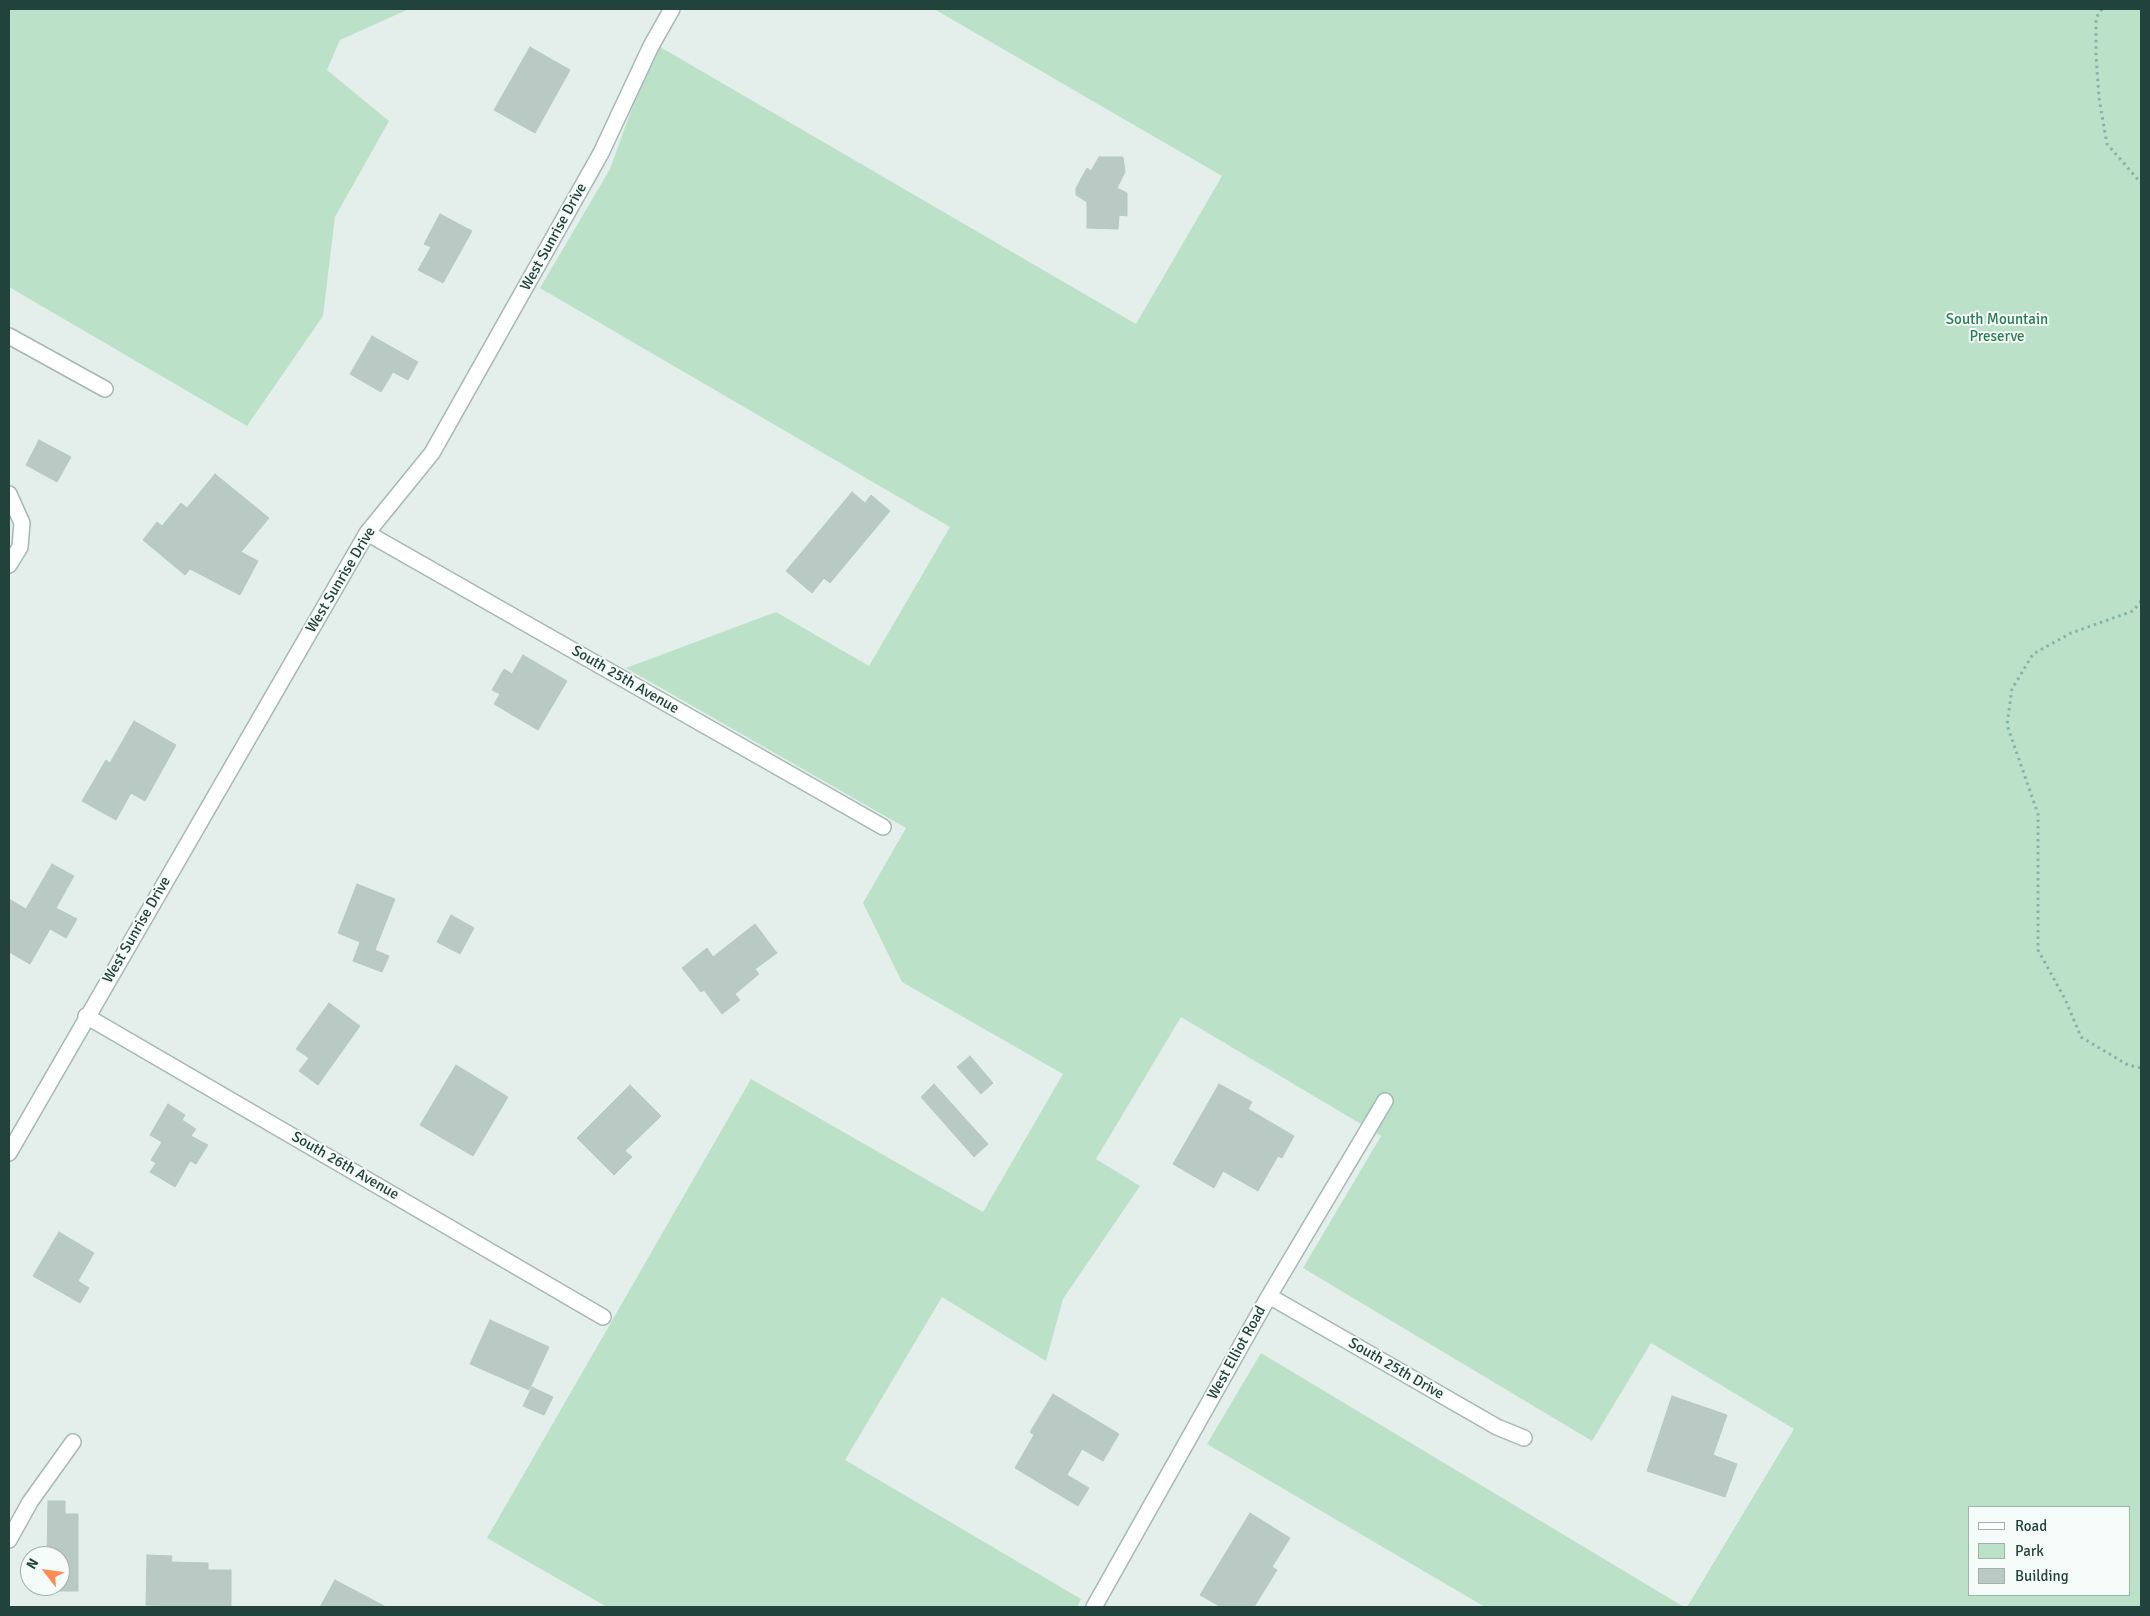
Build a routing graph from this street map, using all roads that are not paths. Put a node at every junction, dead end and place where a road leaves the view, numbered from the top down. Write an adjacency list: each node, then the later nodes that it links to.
1 (672, 9): 5 (street, West Sunrise Drive)
2 (9, 336): 3 (street)
3 (105, 389)
4 (9, 494): 6 (street)
5 (367, 533): 7 (street, South 25th Avenue); 8 (street, West Sunrise Drive)
6 (9, 565)
7 (883, 827)
8 (86, 1016): 10 (street, West Sunrise Drive); 12 (street, South 26th Avenue)
9 (1385, 1100): 11 (street, West Elliot Road)
10 (9, 1153)
11 (1269, 1296): 13 (street, South 25th Drive); 16 (street, West Elliot Road)
12 (603, 1317)
13 (1524, 1438)
14 (73, 1442): 15 (street)
15 (9, 1540)
16 (1096, 1607)

